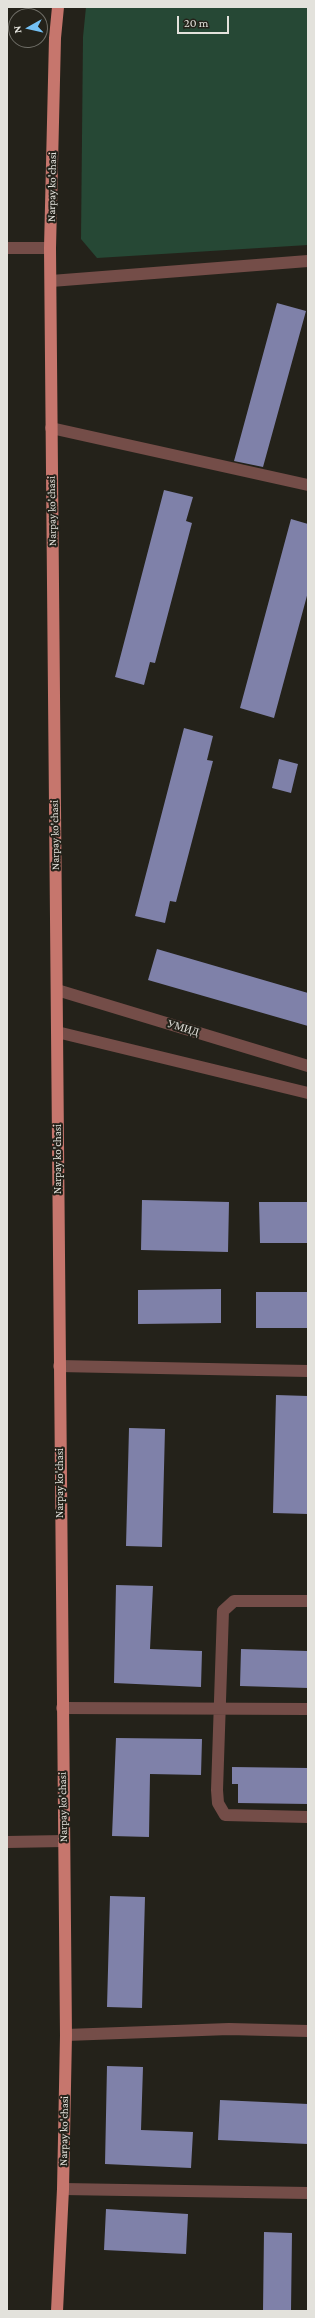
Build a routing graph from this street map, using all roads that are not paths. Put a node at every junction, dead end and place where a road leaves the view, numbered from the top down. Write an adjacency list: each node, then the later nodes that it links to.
1 (58, 7): 3 (main road, Narpay ko'chasi)
2 (7, 248): 3 (street)
3 (50, 248): 5 (main road, Narpay ko'chasi)
4 (308, 261): 5 (street)
5 (51, 281): 6 (main road, Narpay ko'chasi)
6 (51, 428): 7 (street); 8 (main road, Narpay ko'chasi)
7 (308, 485)
8 (57, 990): 9 (main road, Narpay ko'chasi); 10 (street, УМИД)
9 (57, 1032): 11 (street); 12 (main road, Narpay ko'chasi)
10 (308, 1066)
11 (308, 1093)
12 (59, 1366): 13 (street); 16 (main road, Narpay ko'chasi)
13 (308, 1371)
14 (308, 1601): 15 (street)
15 (220, 1707): 16 (street); 17 (street); 18 (street)
16 (62, 1708): 19 (main road, Narpay ko'chasi)
17 (308, 1709)
18 (308, 1817)
19 (64, 1841): 20 (street); 22 (main road, Narpay ko'chasi)
20 (7, 1842)
21 (308, 2031): 22 (street)
22 (66, 2035): 23 (main road, Narpay ko'chasi)
23 (63, 2189): 24 (street); 25 (main road, Narpay ko'chasi)
24 (308, 2193)
25 (57, 2311)

